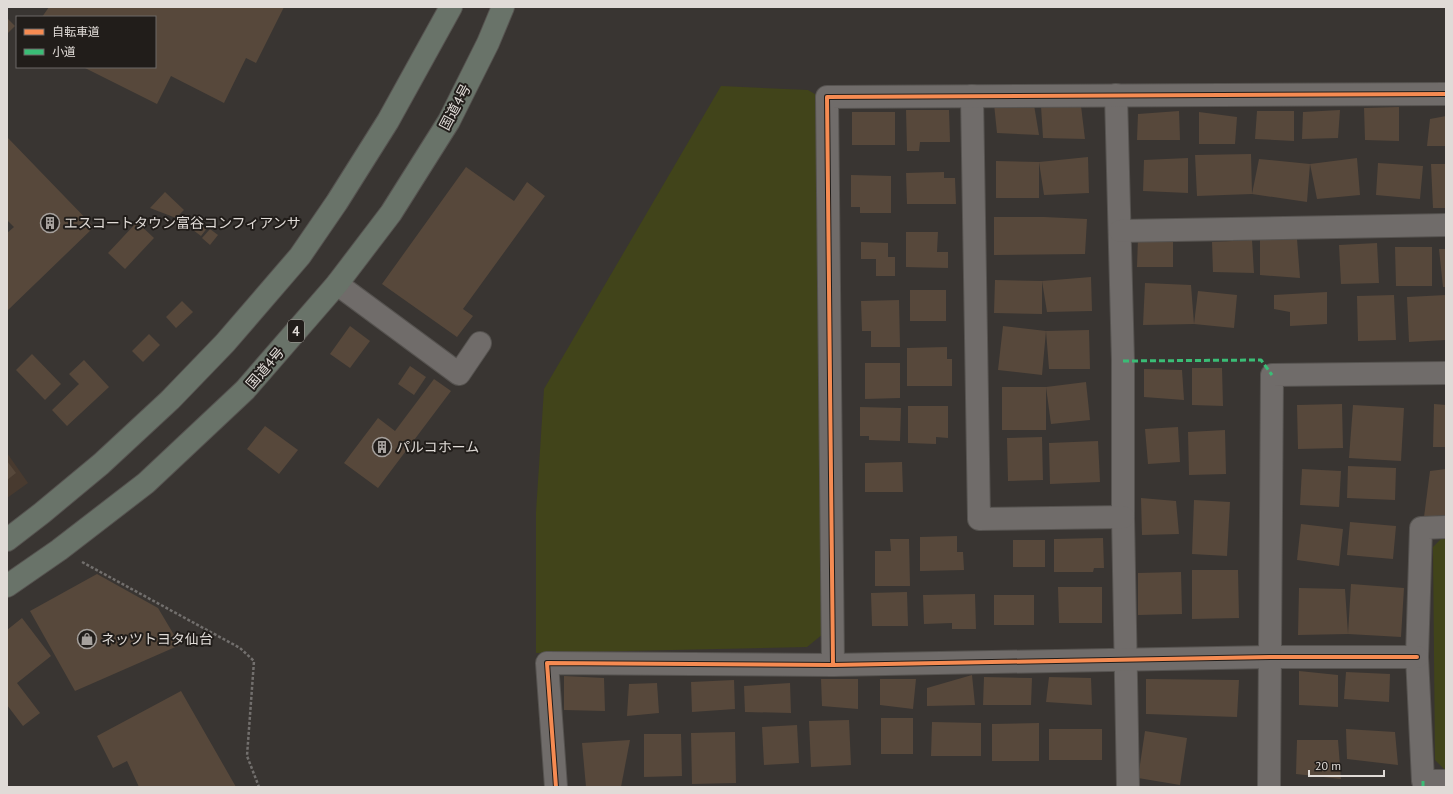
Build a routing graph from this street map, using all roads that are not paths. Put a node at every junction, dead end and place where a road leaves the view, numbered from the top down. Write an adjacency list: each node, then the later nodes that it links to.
1 (451, 7): 13 (highway)
2 (503, 7): 8 (highway, 国道4号 / 4)
3 (1446, 94): 4 (street)
4 (1116, 95): 5 (street); 7 (street)
5 (972, 96): 11 (street); 18 (street)
6 (1446, 225): 7 (street)
7 (1120, 231): 11 (street)
8 (337, 284): 9 (street); 14 (highway, 国道4号 / 4)
9 (480, 344)
10 (1446, 373): 15 (street)
11 (1123, 517): 17 (street)
12 (1446, 527): 16 (street)
13 (7, 540)
14 (7, 586)
15 (1270, 657): 16 (street); 17 (street); 22 (street)
16 (1417, 657): 19 (street)
17 (1126, 661): 18 (street); 21 (street)
18 (833, 665): 20 (street)
19 (1446, 781)
20 (556, 787)
21 (1128, 787)
22 (1269, 787)

